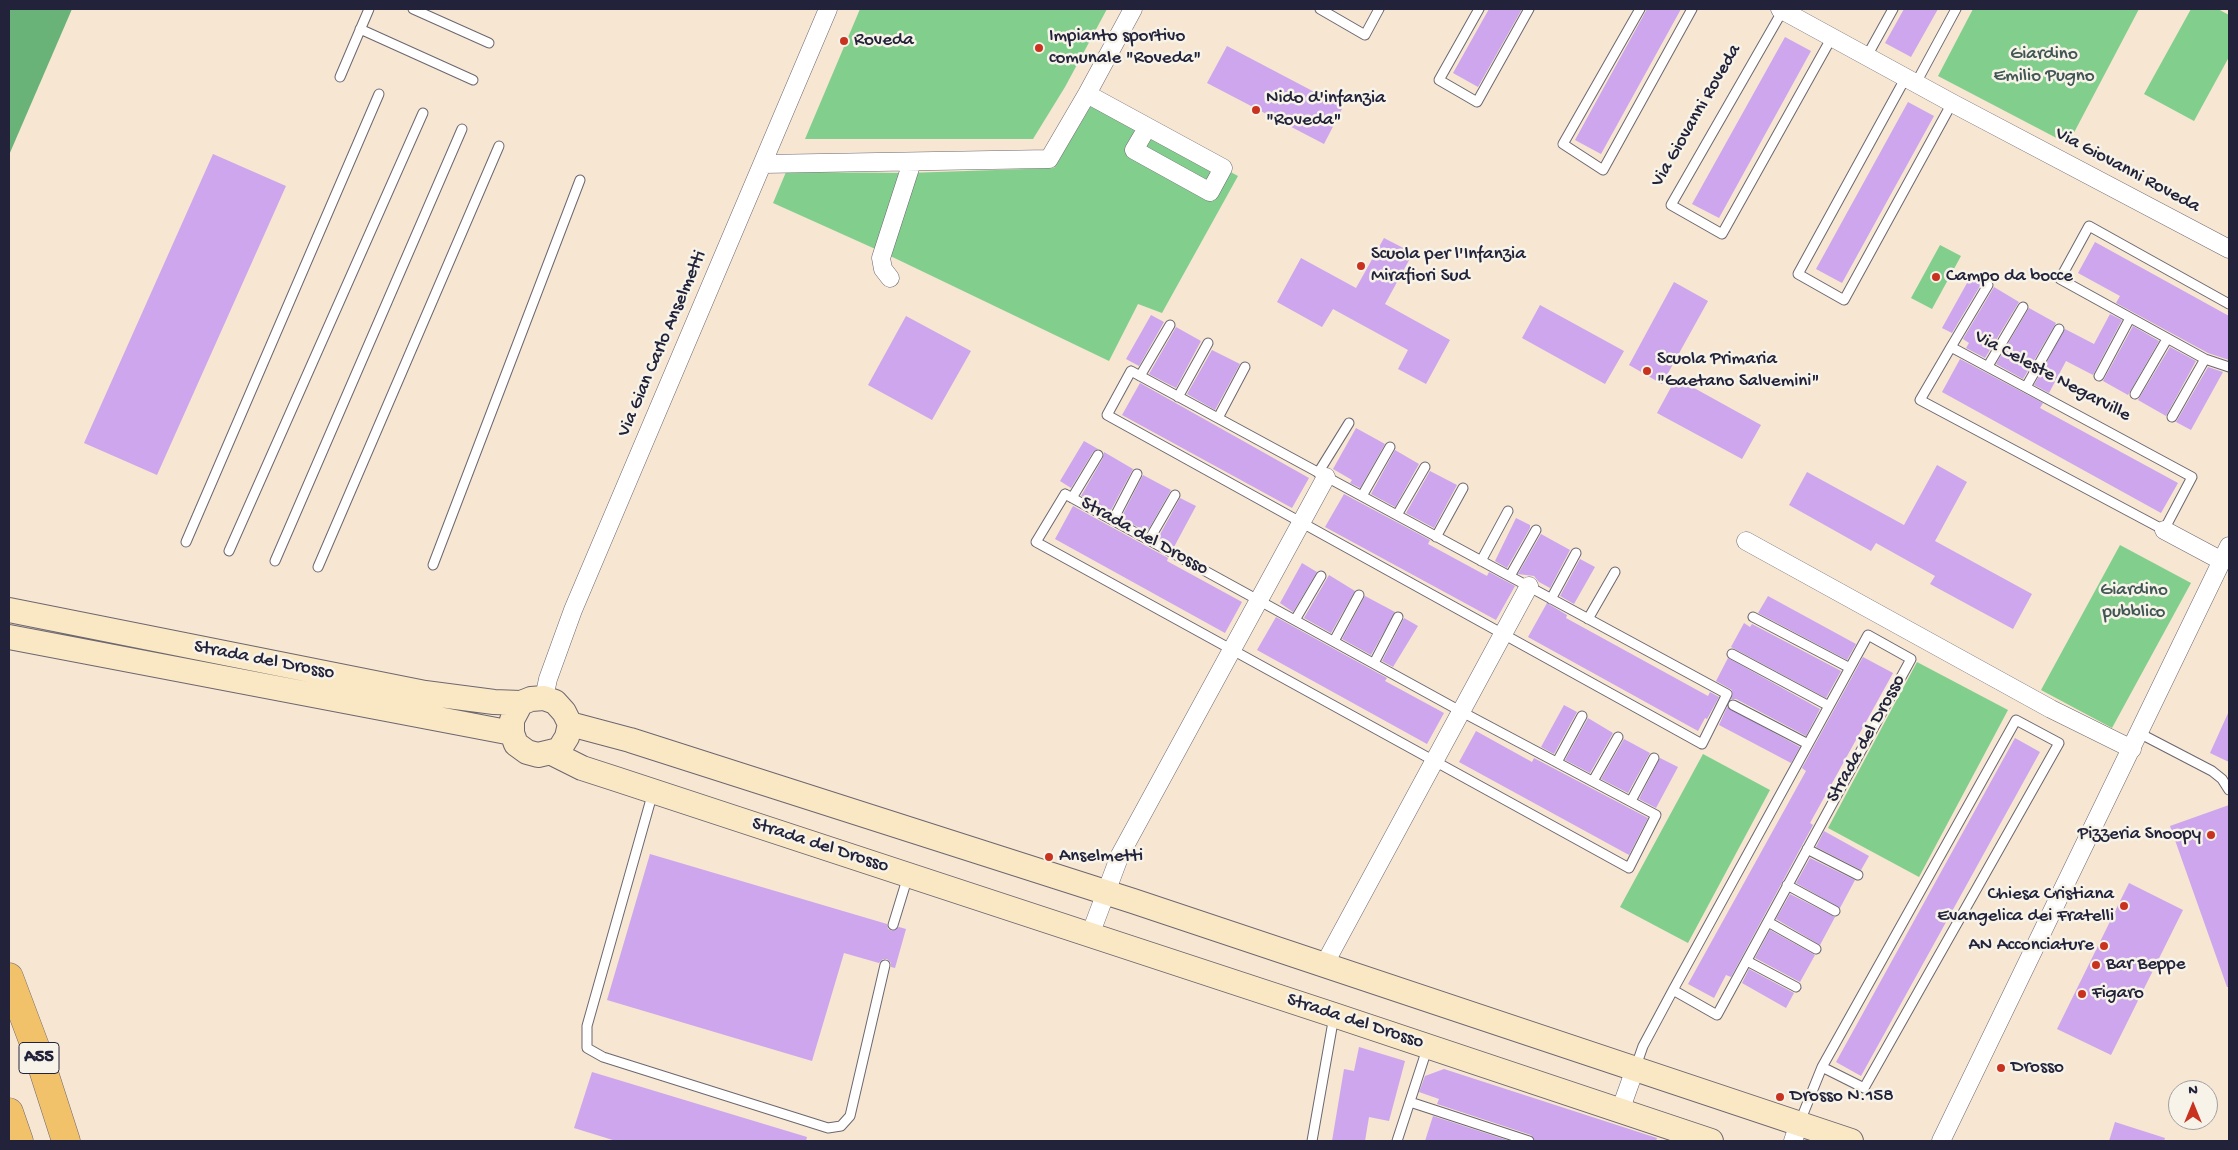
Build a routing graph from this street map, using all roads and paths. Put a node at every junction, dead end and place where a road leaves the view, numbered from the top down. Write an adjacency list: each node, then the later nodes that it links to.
1 (369, 9): 14 (lane)
2 (413, 9): 16 (lane)
3 (828, 9): 29 (street, Via Gian Carlo Anselmetti)
4 (1132, 9): 22 (street)
5 (1320, 9): 6 (lane)
6 (1379, 9)
7 (1479, 9): 8 (lane)
8 (1528, 9)
9 (1640, 9): 10 (lane)
10 (1692, 9)
11 (1893, 9): 17 (lane)
12 (1956, 9): 20 (lane)
13 (1787, 10): 15 (street, Via Giovanni Roveda); 15 (lane, Via Giovanni Roveda)
14 (360, 29): 18 (lane); 19 (lane)
15 (1832, 37): 17 (street, Via Giovanni Roveda)
16 (489, 43)
17 (1867, 56): 20 (street, Via Giovanni Roveda)
18 (340, 78)
19 (473, 80)
20 (1911, 80): 23 (street, Via Giovanni Roveda); 23 (lane)
21 (379, 94): 72 (lane)
22 (1087, 94): 25 (street); 28 (street)
23 (1952, 103): 31 (street, Via Giovanni Roveda)
24 (423, 113): 73 (lane)
25 (1147, 128): 25 (street)
26 (462, 130): 76 (lane)
27 (500, 146): 79 (lane)
28 (912, 162): 29 (street); 32 (street)
29 (763, 164): 99 (street, Via Gian Carlo Anselmetti)
30 (580, 180): 78 (lane)
31 (2229, 249)
32 (890, 278)
33 (1988, 285): 41 (lane)
34 (2229, 304): 36 (lane)
35 (2023, 307): 43 (lane)
36 (2130, 318): 39 (lane); 47 (lane)
37 (1170, 325): 46 (lane)
38 (2059, 329): 48 (lane)
39 (2167, 339): 42 (lane); 49 (lane)
40 (1208, 343): 50 (lane)
41 (1952, 347): 43 (lane, Via Celeste Negarville); 68 (lane, Via Celeste Negarville)
42 (2205, 359): 45 (lane); 51 (lane)
43 (1988, 366): 48 (lane, Via Celeste Negarville)
44 (1245, 367): 52 (lane)
45 (2229, 367)
46 (1140, 376): 50 (lane); 66 (lane)
47 (2099, 376)
48 (2026, 387): 68 (lane, Via Celeste Negarville)
49 (2135, 394)
50 (1178, 397): 52 (lane)
51 (2172, 417)
52 (1218, 418): 58 (lane)
53 (1348, 424): 58 (lane)
54 (1390, 447): 61 (lane)
55 (1098, 455): 62 (lane)
56 (1425, 467): 64 (lane)
57 (1137, 474): 65 (lane)
58 (1322, 475): 61 (lane); 66 (street)
59 (1463, 488): 69 (lane)
60 (1175, 495): 70 (lane)
61 (1362, 496): 64 (lane)
62 (1072, 498): 65 (lane, Strada del Drosso); 95 (lane, Strada del Drosso)
63 (1508, 512): 77 (lane)
64 (1397, 515): 69 (lane)
65 (1113, 520): 70 (lane, Strada del Drosso)
66 (1300, 523): 86 (street); 92 (lane)
67 (1536, 530): 82 (lane)
68 (2164, 530): 75 (street, Via Celeste Negarville)
69 (1436, 537): 77 (lane)
70 (1150, 540): 86 (lane, Strada del Drosso)
71 (1746, 541): 108 (street)
72 (186, 542)
73 (228, 551)
74 (1576, 553): 85 (lane)
75 (2226, 553): 108 (street, Via Celeste Negarville)
76 (275, 561)
77 (1481, 561): 82 (lane)
78 (433, 565)
79 (318, 567)
80 (1615, 572): 90 (lane)
81 (1321, 576): 91 (lane)
82 (1510, 576): 83 (lane)
83 (1529, 586): 85 (lane); 92 (street)
84 (1359, 595): 94 (lane)
85 (1551, 598): 90 (lane)
86 (1258, 600): 91 (lane, Strada del Drosso); 95 (street)
87 (9, 610): 100 (street, Strada del Drosso)
88 (1398, 617): 97 (lane)
89 (1753, 617): 98 (lane)
90 (1588, 619): 92 (lane)
91 (1295, 620): 94 (lane, Strada del Drosso)
92 (1504, 636): 103 (street)
93 (9, 637): 106 (street, Strada del Drosso)
94 (1334, 641): 97 (lane, Strada del Drosso)
95 (1231, 650): 113 (lane, Strada del Drosso); 122 (street)
96 (1732, 654): 102 (lane)
97 (1374, 663): 103 (lane, Strada del Drosso)
98 (1850, 668): 102 (lane, Strada del Drosso); 118 (lane, Strada del Drosso)
99 (544, 698): 100 (street); 105 (street)
100 (521, 703): 106 (street)
101 (1734, 705): 109 (lane)
102 (1829, 706): 109 (lane, Strada del Drosso)
103 (1462, 712): 112 (lane, Strada del Drosso); 113 (street)
104 (1582, 716): 112 (lane)
105 (570, 724): 110 (street); 122 (street)
106 (512, 733): 110 (street)
107 (1618, 737): 114 (lane)
108 (2135, 741): 115 (lane); 149 (street, Via Celeste Negarville)
109 (1808, 744): 133 (lane, Strada del Drosso)
110 (552, 753): 116 (street, Strada del Drosso)
111 (1654, 758): 117 (lane)
112 (1557, 762): 114 (lane, Strada del Drosso)
113 (1434, 763): 117 (lane, Strada del Drosso); 130 (street)
114 (1594, 781): 117 (lane, Strada del Drosso)
115 (2229, 790)
116 (654, 792): 120 (street, Strada del Drosso); 129 (lane)
117 (1632, 801)
118 (1807, 849): 119 (lane); 121 (lane, Strada del Drosso)
119 (1858, 875)
120 (908, 876): 125 (lane); 126 (street, Strada del Drosso)
121 (1788, 885): 123 (lane); 124 (lane, Strada del Drosso)
122 (1105, 892): 126 (street); 130 (street)
123 (1836, 911)
124 (1768, 922): 127 (lane); 128 (lane, Strada del Drosso)
125 (893, 925)
126 (1090, 935): 134 (street, Strada del Drosso)
127 (1816, 949)
128 (1746, 961): 132 (lane); 133 (lane, Strada del Drosso)
129 (885, 965)
130 (1324, 965): 137 (street)
131 (9, 977): 143 (highway, A55)
132 (1796, 987)
133 (1673, 990): 137 (lane, Strada del Drosso)
134 (1334, 1015): 135 (street, Strada del Drosso); 144 (lane)
135 (1428, 1046): 138 (lane); 139 (street, Strada del Drosso)
136 (1822, 1067): 136 (lane); 141 (lane)
137 (1635, 1069): 139 (street, Strada del Drosso); 141 (street)
138 (1410, 1102): 145 (lane); 146 (lane)
139 (1620, 1111): 147 (street, Strada del Drosso)
140 (9, 1112): 142 (highway)
141 (1796, 1133): 148 (street)
142 (19, 1141)
143 (66, 1141)
144 (1312, 1141)
145 (1397, 1141)
146 (1529, 1141)
147 (1711, 1141)
148 (1851, 1141)
149 (1941, 1141)

